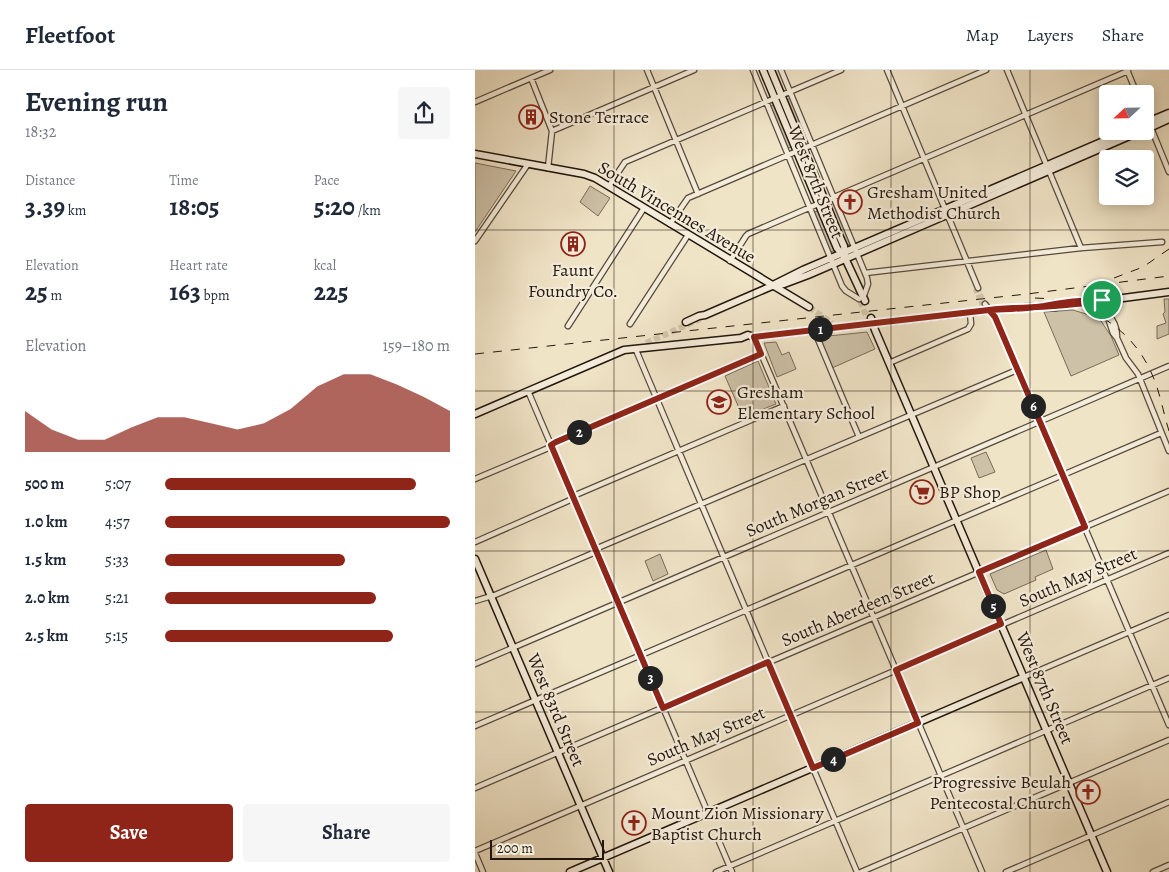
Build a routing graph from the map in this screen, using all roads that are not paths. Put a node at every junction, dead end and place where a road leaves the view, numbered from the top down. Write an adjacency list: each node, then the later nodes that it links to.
1 (550, 70): 13 (street)
2 (647, 70): 15 (street)
3 (695, 70): 15 (street)
4 (753, 70): 19 (street, West 87th Street)
5 (763, 70): 17 (main road, West 87th Street)
6 (771, 70): 17 (main road, West 87th Street)
7 (781, 70): 16 (street, West 87th Street)
8 (841, 70): 16 (street)
9 (887, 70): 20 (street)
10 (986, 70): 20 (street)
11 (1007, 70): 22 (street)
12 (1128, 71): 14 (street); 22 (street)
13 (531, 78): 18 (street); 26 (street)
14 (1133, 85)
15 (654, 87): 26 (street); 27 (street)
16 (790, 92): 17 (street); 31 (street, West 87th Street)
17 (778, 97): 19 (street); 32 (main road, West 87th Street)
18 (475, 102)
19 (767, 102): 27 (street); 34 (street, West 87th Street)
20 (902, 106): 31 (street); 35 (street)
21 (1169, 113): 24 (main road)
22 (1026, 115): 35 (street); 38 (street)
23 (1169, 120): 25 (main road)
24 (1154, 122)
25 (1154, 124)
26 (553, 131): 37 (street)
27 (676, 140): 40 (street); 41 (street)
28 (1108, 140): 38 (main road)
29 (1118, 140): 38 (main road)
30 (1154, 140): 39 (street)
31 (812, 144): 32 (street); 42 (street, West 87th Street)
32 (800, 150): 34 (street); 43 (main road, West 87th Street)
33 (475, 154): 36 (main road, South Vincennes Avenue)
34 (788, 155): 41 (street); 45 (street, West 87th Street)
35 (924, 159): 42 (street); 46 (street)
36 (527, 164): 37 (main road, South Vincennes Avenue); 49 (street)
37 (548, 168): 40 (main road, South Vincennes Avenue)
38 (1048, 168): 46 (main road); 51 (street)
39 (1169, 172)
40 (609, 186): 44 (main road, South Vincennes Avenue)
41 (698, 194): 47 (street)
42 (833, 198): 43 (street); 52 (street, West 87th Street)
43 (822, 203): 45 (street); 53 (main road, West 87th Street)
44 (645, 208): 47 (main road, South Vincennes Avenue); 69 (street)
45 (810, 208): 54 (street); 55 (street, West 87th Street)
46 (946, 212): 52 (main road); 56 (street)
47 (670, 224): 48 (main road, South Vincennes Avenue)
48 (688, 235): 54 (main road, South Vincennes Avenue); 68 (street)
49 (475, 241)
50 (1162, 242): 51 (street)
51 (1081, 248): 56 (street)
52 (855, 251): 53 (main road); 57 (street, West 87th Street)
53 (844, 255): 55 (main road); 61 (main road, West 87th Street)
54 (730, 261): 58 (main road, South Vincennes Avenue)
55 (832, 261): 58 (main road); 61 (street, West 87th Street)
56 (966, 261): 57 (street); 59 (street)
57 (865, 273): 61 (street, West 87th Street)
58 (772, 286): 64 (main road, South Vincennes Avenue); 67 (main road)
59 (976, 287)
60 (1169, 292): 62 (main road)
61 (862, 300)
62 (1102, 300): 63 (main road); 77 (street)
63 (986, 307): 65 (main road); 76 (street)
64 (806, 308)
65 (970, 312): 66 (main road); 74 (street)
66 (870, 320): 70 (main road); 74 (main road, West 87th Street)
67 (685, 322)
68 (630, 324)
69 (568, 326)
70 (813, 330): 71 (main road); 85 (street)
71 (754, 337): 72 (main road); 73 (street)
72 (640, 346): 78 (main road); 79 (street)
73 (761, 354): 79 (street); 80 (street)
74 (889, 363): 82 (main road, West 87th Street)
75 (1169, 366): 77 (street, South Morgan Street)
76 (1017, 370): 82 (street); 83 (street)
77 (1140, 379): 83 (street, South Morgan Street); 84 (street)
78 (528, 391): 81 (main road); 86 (street)
79 (656, 398): 86 (street); 87 (street)
80 (784, 406): 87 (street); 89 (street)
81 (475, 414)
82 (911, 415): 85 (street); 90 (main road, West 87th Street)
83 (1040, 422): 90 (street, South Morgan Street); 91 (street)
84 (1161, 433): 88 (street); 91 (street)
85 (859, 437): 89 (street)
86 (551, 445): 92 (street); 94 (street)
87 (679, 451): 94 (street); 95 (street)
88 (1169, 451)
89 (806, 459): 95 (street); 96 (street)
90 (934, 468): 96 (street, South Morgan Street); 97 (main road, West 87th Street)
91 (1062, 475): 97 (street); 98 (street)
92 (475, 479)
93 (1169, 491): 98 (street, South Aberdeen Street)
94 (573, 498): 99 (street); 100 (street)
95 (701, 504): 100 (street); 102 (street)
96 (828, 512): 102 (street, South Morgan Street); 104 (street)
97 (956, 520): 104 (street); 105 (main road, West 87th Street)
98 (1085, 527): 105 (street, South Aberdeen Street); 106 (street)
99 (475, 542)
100 (596, 550): 107 (street); 109 (street)
101 (1169, 553): 106 (street, South May Street)
102 (723, 557): 109 (street, South Morgan Street); 110 (street)
103 (475, 559): 107 (main road, West 83rd Street)
104 (851, 565): 110 (street); 112 (street)
105 (979, 572): 112 (street, South Aberdeen Street); 113 (main road, West 87th Street)
106 (1107, 579): 113 (street, South May Street); 114 (street)
107 (491, 596): 108 (street); 115 (main road, West 83rd Street)
108 (475, 601)
109 (618, 602): 115 (street, South Morgan Street); 116 (street)
110 (746, 610): 116 (street); 117 (street)
111 (1169, 615): 114 (street)
112 (873, 617): 117 (street, South Aberdeen Street); 119 (street)
113 (1001, 624): 119 (street, South May Street); 120 (main road, West 87th Street)
114 (1130, 632): 120 (street); 122 (street)
115 (513, 648): 118 (street, South Morgan Street); 123 (main road, West 83rd Street)
116 (641, 655): 123 (street); 124 (street)
117 (768, 662): 124 (street, South Aberdeen Street); 125 (street)
118 (475, 664)
119 (896, 670): 125 (street, South May Street); 126 (street)
120 (1024, 677): 126 (main road); 129 (main road, West 87th Street)
121 (1169, 678): 122 (street)
122 (1152, 685): 127 (street); 129 (street)
123 (535, 700): 128 (street); 131 (main road, West 83rd Street)
124 (663, 708): 131 (street, South Aberdeen Street); 132 (street)
125 (790, 715): 132 (street, South May Street); 133 (street)
126 (918, 723): 133 (main road); 134 (street)
127 (1169, 725)
128 (475, 726)
129 (1047, 731): 134 (street); 135 (main road, West 87th Street)
130 (1169, 740): 135 (street)
131 (557, 752): 136 (street, South Aberdeen Street); 138 (main road, West 83rd Street)
132 (685, 761): 138 (street, South May Street); 139 (street)
133 (813, 768): 139 (main road); 140 (street)
134 (941, 776): 140 (street); 141 (street)
135 (1069, 783): 141 (street); 142 (main road, West 87th Street)
136 (475, 788)
137 (1169, 802): 142 (street)
138 (580, 805): 144 (street, South May Street); 145 (main road, West 83rd Street)
139 (708, 813): 145 (main road)
140 (835, 821): 147 (street); 153 (street)
141 (963, 828): 154 (street); 155 (street)
142 (1091, 836): 156 (street); 157 (main road, West 87th Street)
143 (719, 840): 147 (street)
144 (475, 852): 148 (street)
145 (603, 858): 149 (main road); 150 (main road, West 83rd Street)
146 (1169, 865): 158 (street)
147 (730, 866): 151 (street); 152 (street)
148 (483, 872)
149 (570, 872)
150 (609, 872)
151 (716, 872)
152 (733, 872)
153 (857, 872)
154 (861, 872)
155 (982, 872)
156 (1006, 872)
157 (1107, 872)
158 (1153, 872)

